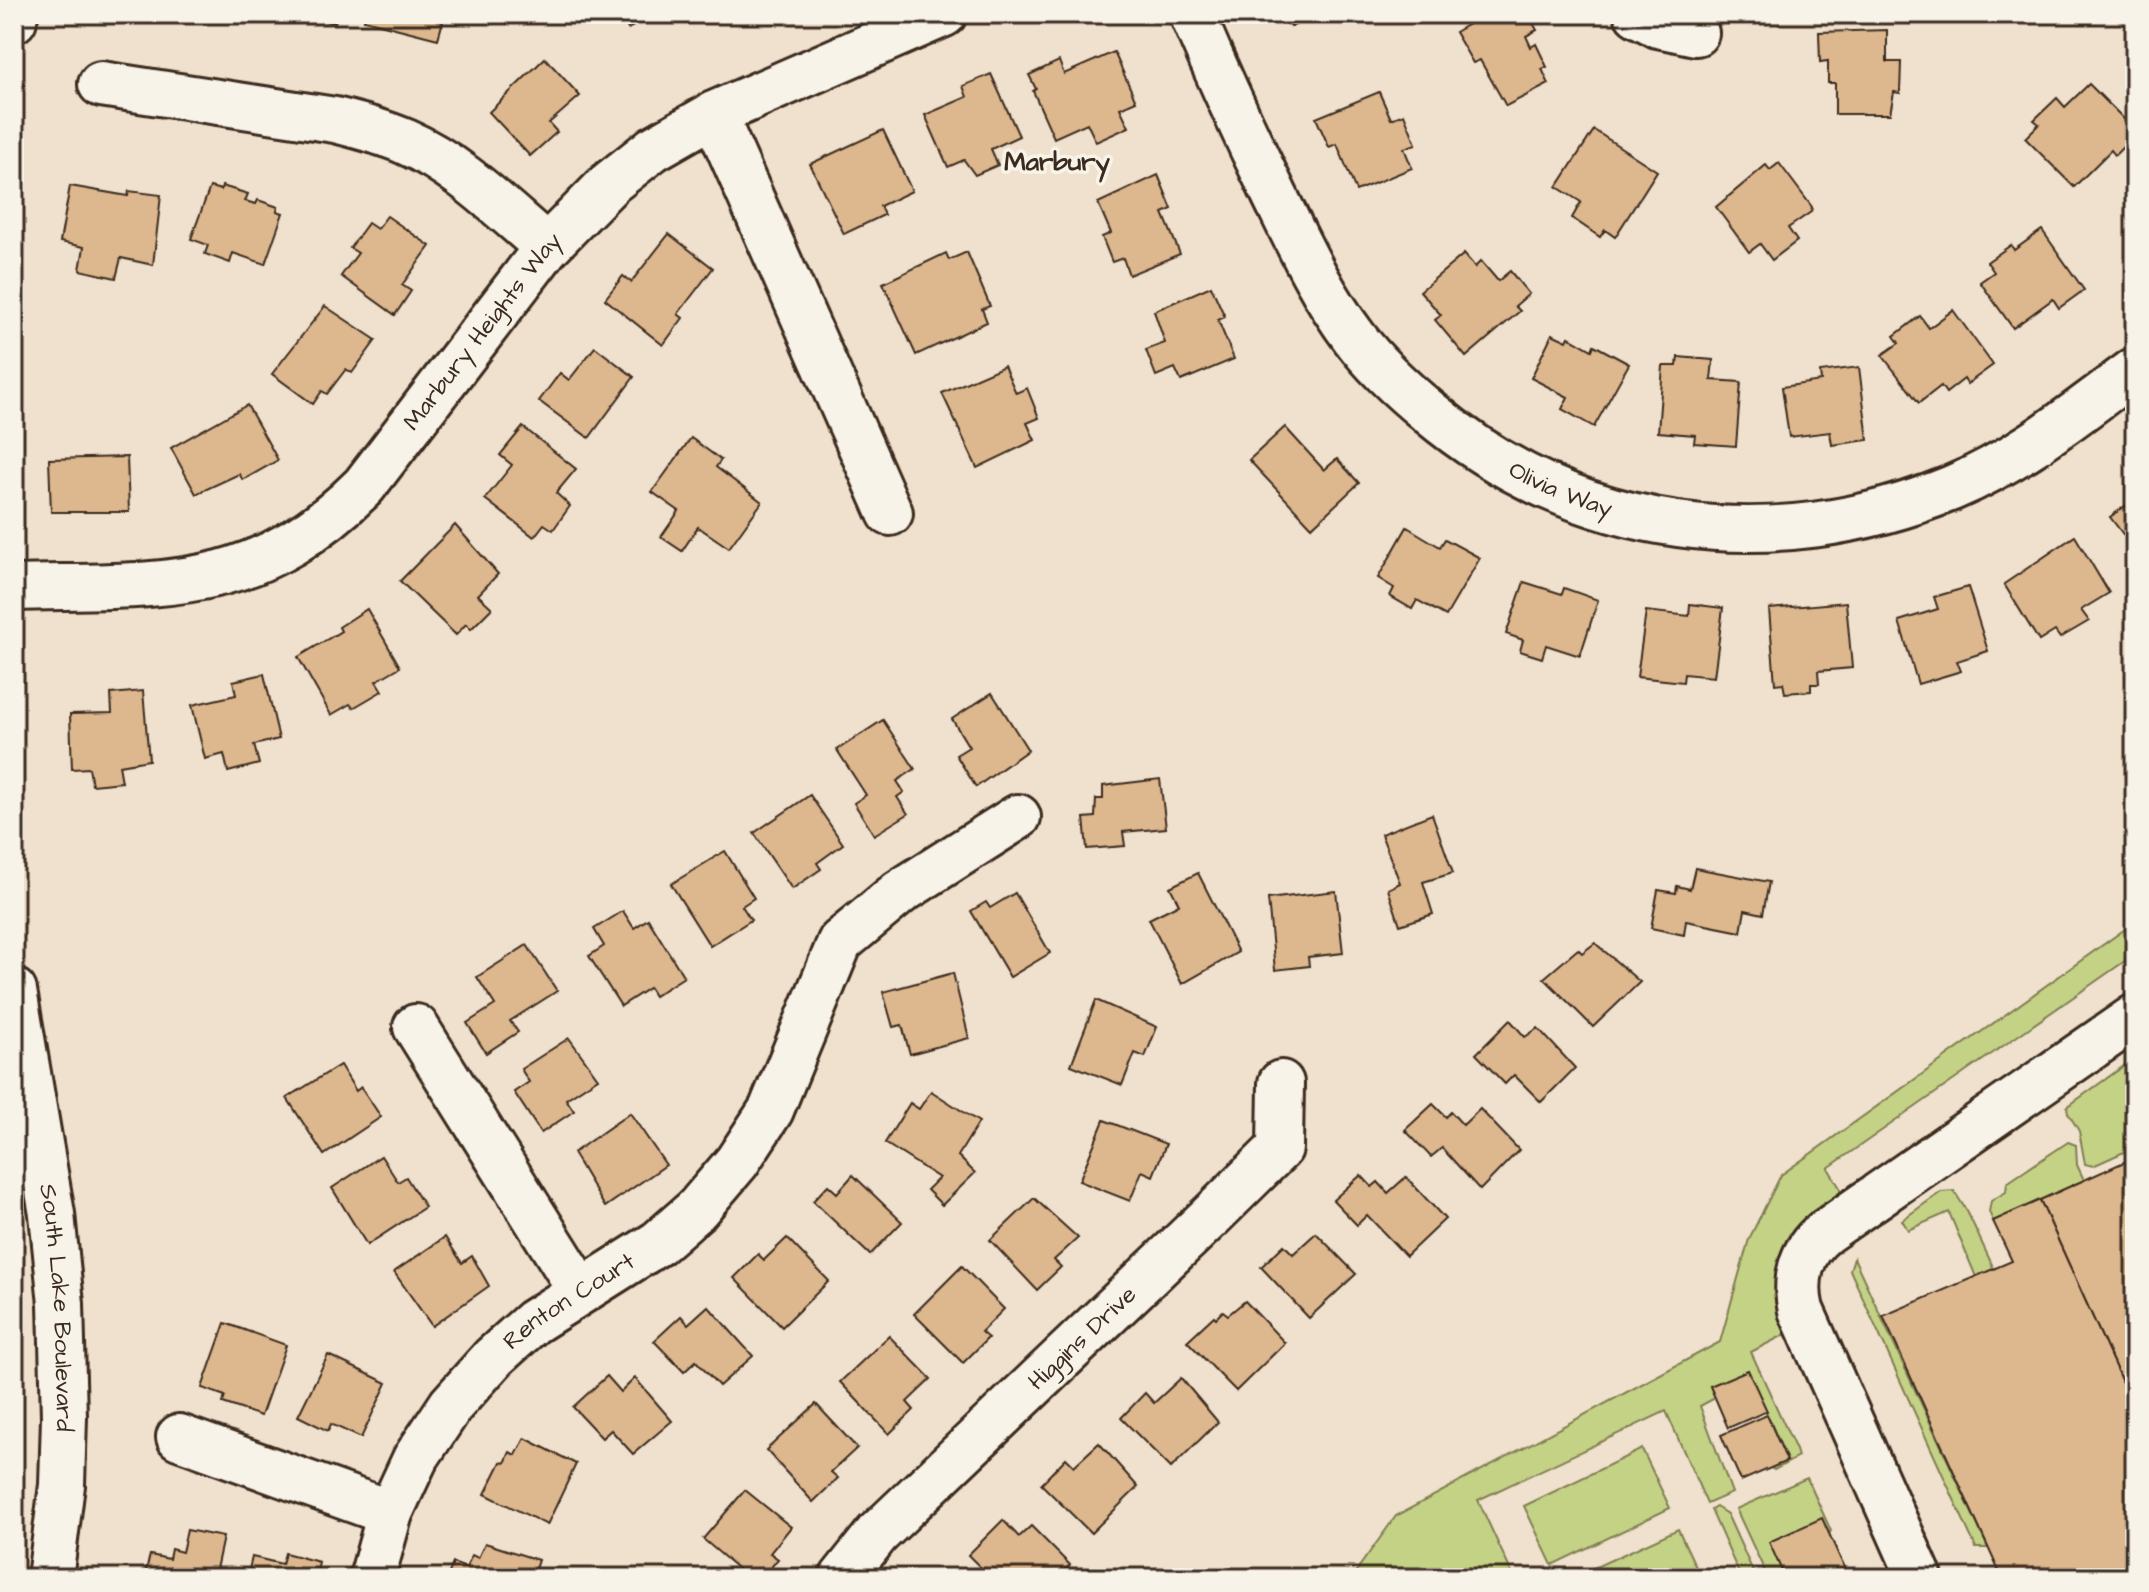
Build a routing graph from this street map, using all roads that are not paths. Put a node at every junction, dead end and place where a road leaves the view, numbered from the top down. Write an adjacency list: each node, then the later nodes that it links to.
1 (15, 14): 5 (street)
2 (944, 14): 8 (street, Marbury Heights Way)
3 (1192, 14): 10 (street, Olivia Way)
4 (1637, 14): 6 (street)
5 (14, 20)
6 (1696, 33)
7 (101, 84): 9 (street)
8 (714, 114): 9 (street, Marbury Heights Way); 11 (street)
9 (547, 247): 12 (street, Marbury Heights Way)
10 (2135, 370)
11 (890, 513)
12 (14, 588)
13 (1018, 817): 18 (street, Renton Court)
14 (14, 991): 21 (street, South Lake Boulevard)
15 (2135, 1017): 24 (street)
16 (416, 1027): 18 (street)
17 (1281, 1083): 23 (street, Higgins Drive)
18 (581, 1291): 20 (street, Renton Court)
19 (179, 1437): 20 (street)
20 (390, 1513): 22 (street, Renton Court)
21 (50, 1578)
22 (372, 1578)
23 (842, 1578)
24 (1920, 1578)

